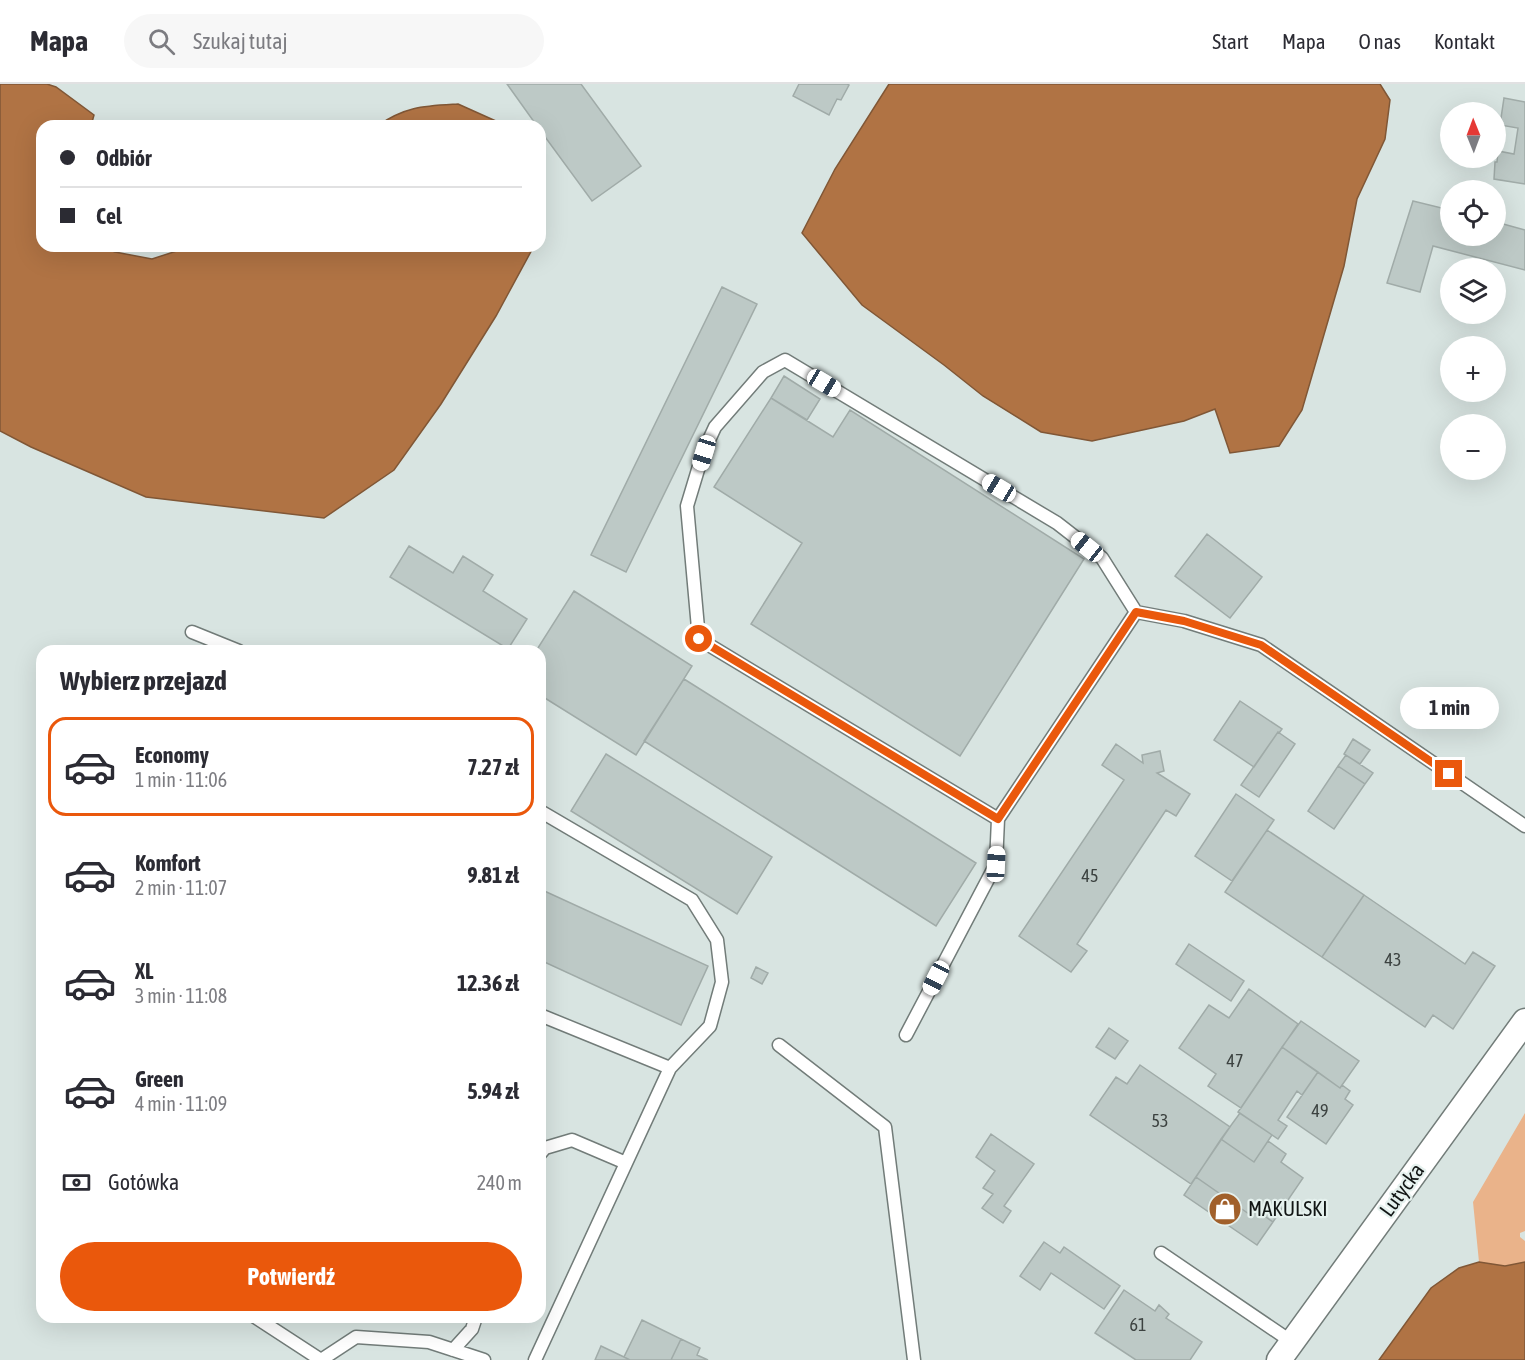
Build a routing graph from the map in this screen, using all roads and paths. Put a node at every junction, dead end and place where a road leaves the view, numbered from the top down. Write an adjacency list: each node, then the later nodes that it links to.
1 (1136, 612): 5 (lane); 5 (lane); 6 (lane)
2 (192, 632): 3 (lane)
3 (224, 645)
4 (546, 815): 11 (lane)
5 (998, 819): 9 (lane)
6 (1525, 825)
7 (546, 1017): 11 (lane)
8 (1525, 1021): 18 (street, Lutycka)
9 (906, 1035)
10 (779, 1045): 21 (lane)
11 (670, 1068): 13 (lane)
12 (546, 1148): 13 (lane)
13 (626, 1162): 20 (lane)
14 (1161, 1253): 18 (lane)
15 (264, 1323): 17 (lane)
16 (474, 1323): 17 (lane)
17 (453, 1350): 19 (lane)
18 (1285, 1351)
19 (484, 1360)
20 (535, 1360)
21 (914, 1360)

